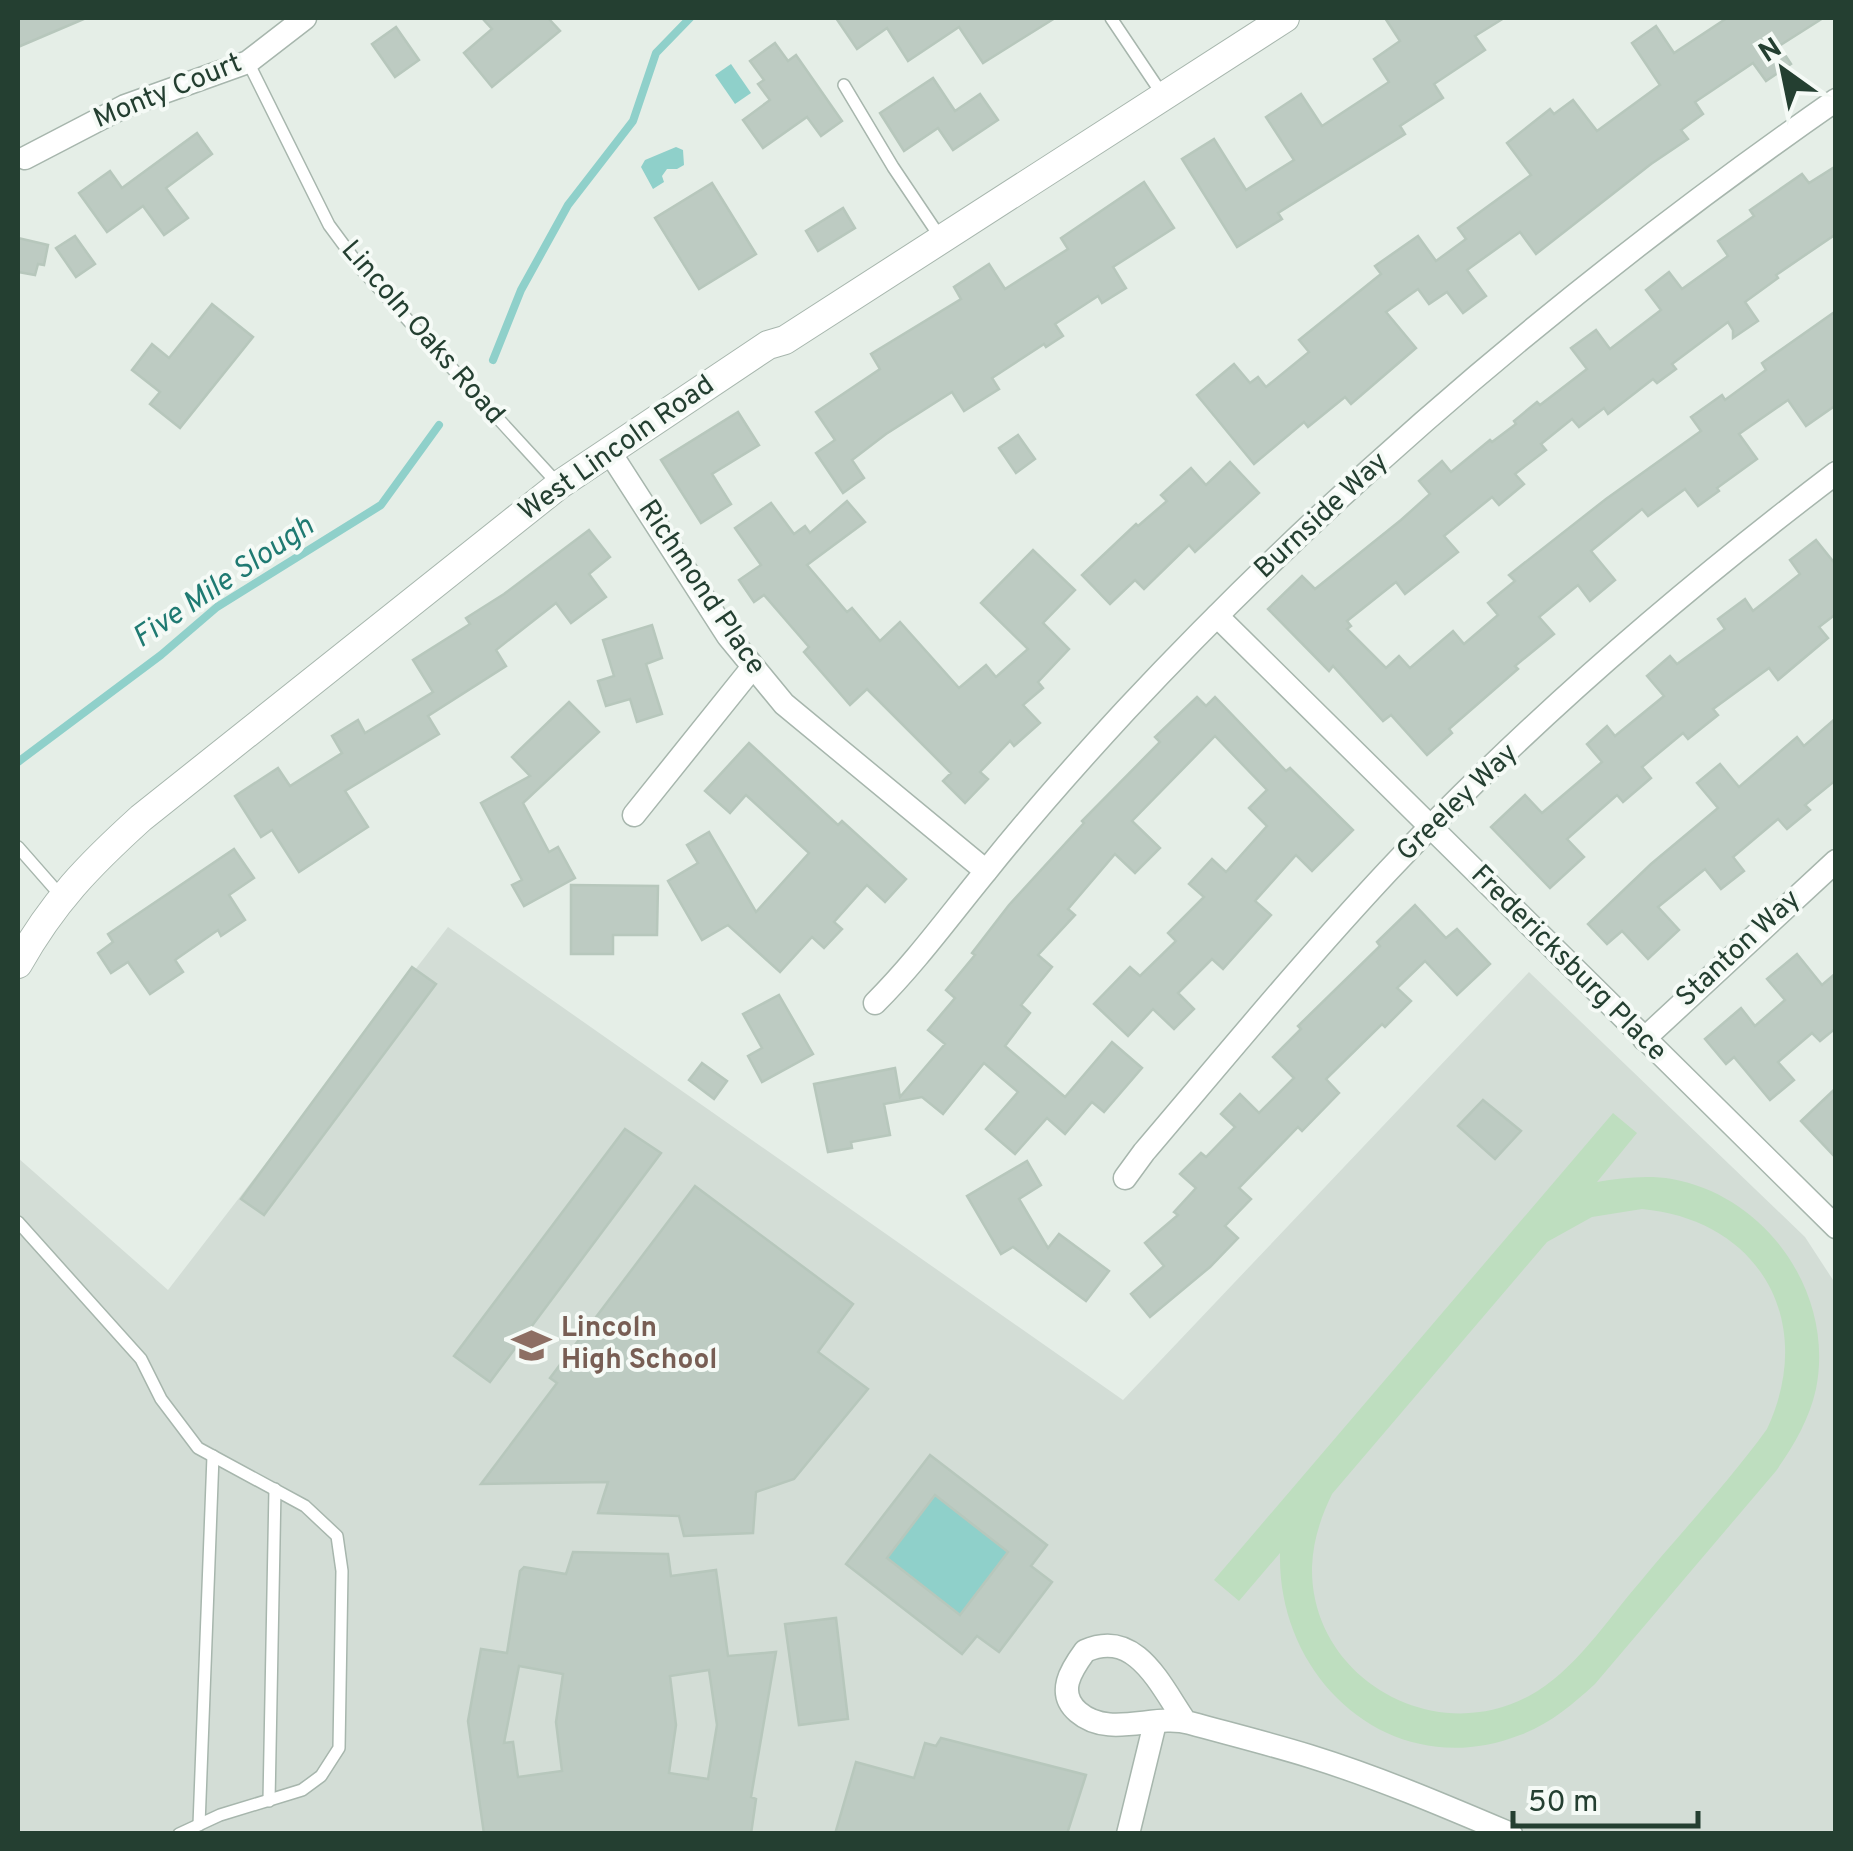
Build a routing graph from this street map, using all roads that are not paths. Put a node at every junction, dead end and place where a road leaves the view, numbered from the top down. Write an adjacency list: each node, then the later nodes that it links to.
1 (305, 18): 4 (street, Monty Court)
2 (1112, 18): 6 (lane)
3 (1285, 18): 6 (street, West Lincoln Road)
4 (248, 62): 8 (street, Monty Court); 12 (lane, Lincoln Oaks Road)
5 (844, 85): 9 (lane)
6 (1164, 97): 9 (street, West Lincoln Road)
7 (1836, 100): 13 (street, Burnside Way)
8 (25, 158)
9 (942, 240): 10 (street, West Lincoln Road)
10 (609, 451): 12 (street, West Lincoln Road); 14 (street, Richmond Place)
11 (1836, 473): 16 (street, Greeley Way)
12 (558, 485): 20 (street, West Lincoln Road)
13 (1217, 616): 16 (street, Fredericksburg Place); 19 (street, Burnside Way)
14 (752, 668): 15 (street); 19 (street, Richmond Place)
15 (634, 815)
16 (1431, 828): 23 (street, Fredericksburg Place); 24 (street, Greeley Way)
17 (18, 847): 20 (lane)
18 (1836, 860): 23 (street, Stanton Way)
19 (986, 871): 22 (street, Burnside Way)
20 (61, 896): 21 (street, West Lincoln Road)
21 (18, 964)
22 (875, 1003)
23 (1644, 1039): 26 (street, Fredericksburg Place)
24 (1125, 1178)
25 (18, 1222): 27 (lane)
26 (1836, 1227)
27 (214, 1456): 28 (lane); 32 (lane)
28 (275, 1489): 31 (lane); 31 (lane)
29 (1185, 1721): 30 (street); 30 (street); 35 (street)
30 (1155, 1723): 34 (street)
31 (269, 1801): 32 (lane)
32 (199, 1825): 33 (lane)
33 (179, 1834)
34 (1128, 1834)
35 (1511, 1834)

